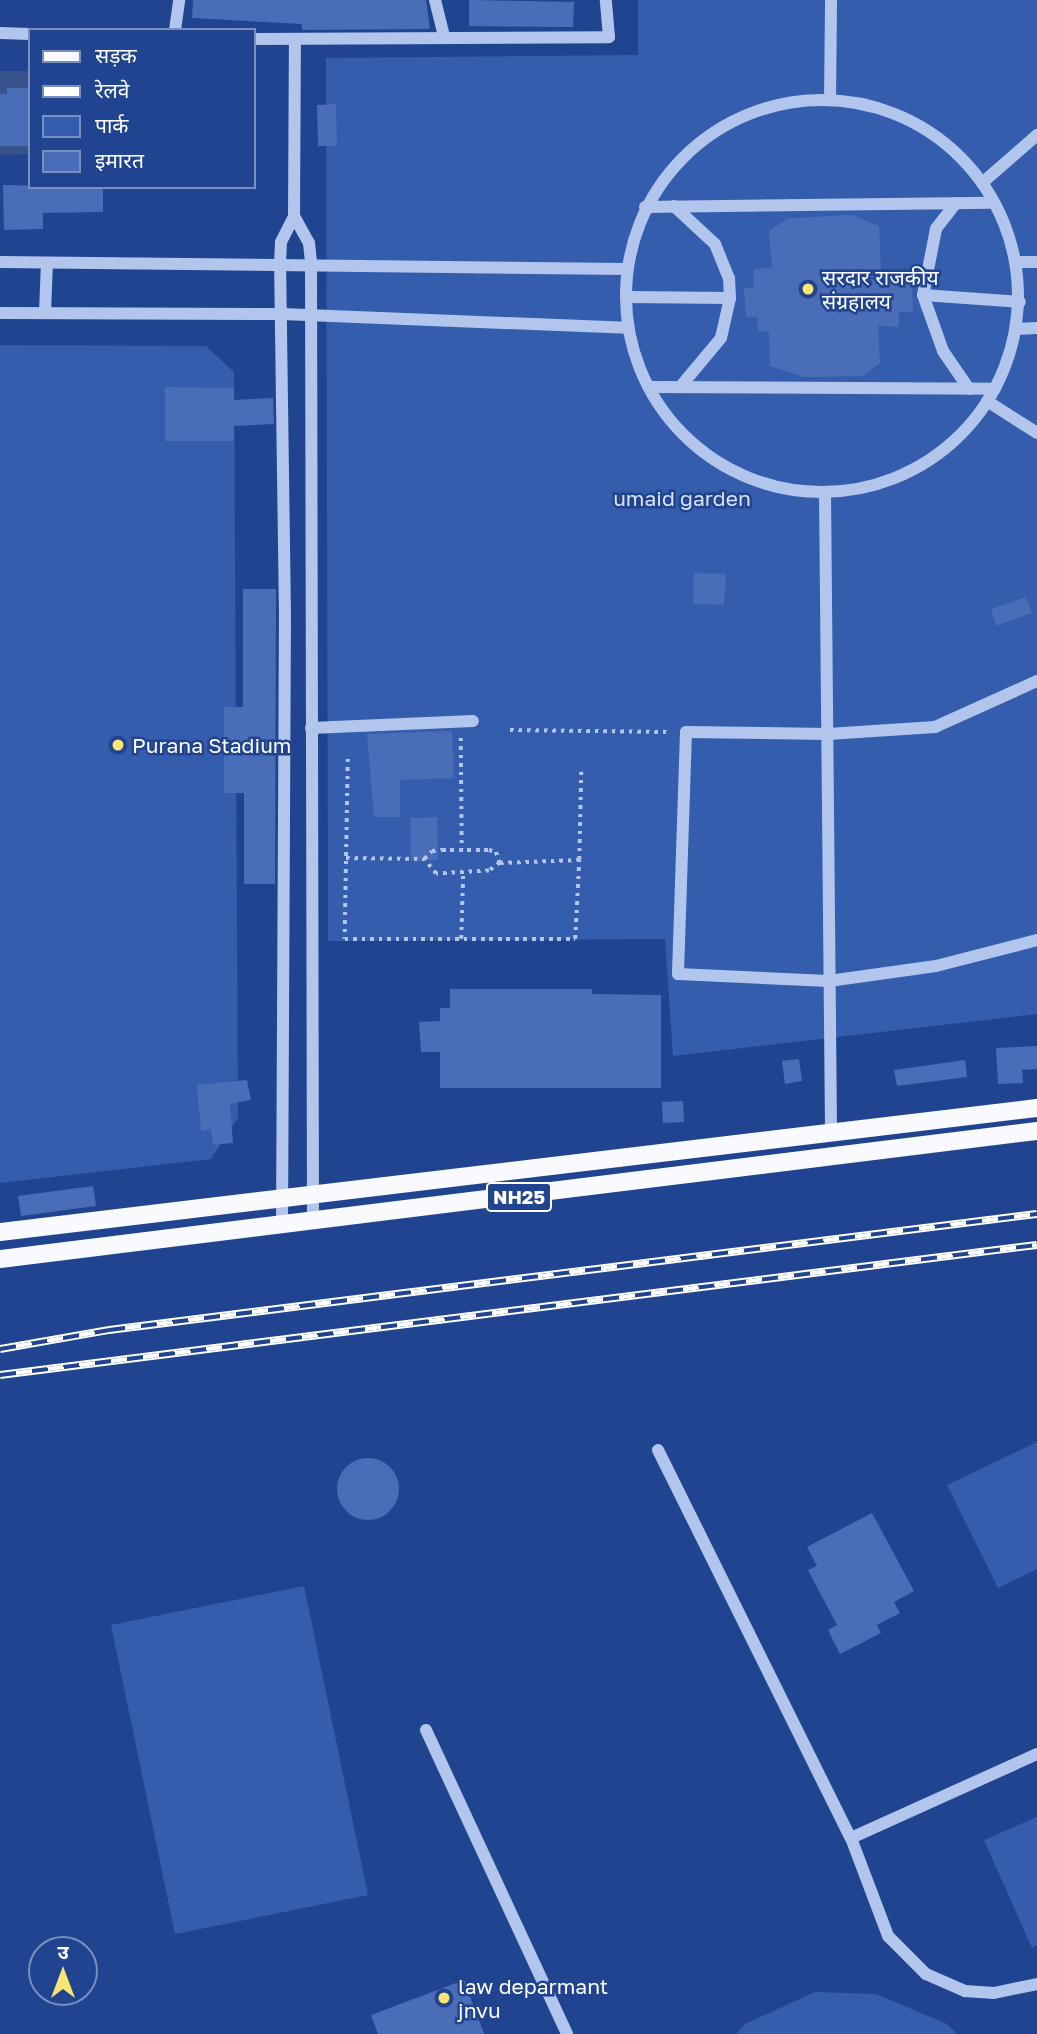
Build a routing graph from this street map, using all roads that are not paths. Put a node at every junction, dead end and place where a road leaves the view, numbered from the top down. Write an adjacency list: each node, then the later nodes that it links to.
1 (178, 0): 5 (street)
2 (435, 0): 8 (street)
3 (606, 0): 8 (street)
4 (831, 0): 11 (street)
5 (175, 28)
6 (0, 33): 7 (street)
7 (28, 34)
8 (444, 37): 10 (street)
9 (256, 39): 10 (street)
10 (295, 40): 18 (street)
11 (830, 100): 13 (street); 17 (street)
12 (1037, 135): 13 (street)
13 (982, 183): 14 (street)
14 (993, 202): 15 (street); 22 (street)
15 (956, 203): 16 (street); 26 (street)
16 (674, 206): 17 (street); 28 (street)
17 (645, 207): 25 (street)
18 (294, 216): 20 (street); 21 (street)
19 (0, 262): 24 (street)
20 (280, 262): 21 (street); 24 (street); 32 (street)
21 (311, 262): 25 (street); 33 (street)
22 (1016, 262): 23 (street); 29 (street)
23 (1037, 262)
24 (47, 263): 30 (street)
25 (627, 269): 27 (street)
26 (923, 295): 29 (street); 39 (street)
27 (626, 296): 28 (street); 34 (street)
28 (730, 298): 38 (street)
29 (1020, 302): 36 (street)
30 (45, 312): 31 (street); 32 (street)
31 (0, 313)
32 (282, 314): 33 (street); 54 (street)
33 (311, 318): 34 (street); 46 (street)
34 (626, 328): 37 (street)
35 (1037, 328): 36 (street)
36 (1016, 329): 40 (street)
37 (649, 387): 38 (street); 43 (street)
38 (680, 387): 39 (street)
39 (969, 389): 40 (street)
40 (995, 389): 41 (street)
41 (987, 401): 42 (street); 43 (street)
42 (1037, 433)
43 (825, 492): 47 (street)
44 (1037, 681): 47 (street)
45 (467, 722): 46 (street)
46 (311, 728): 53 (street)
47 (828, 734): 49 (street); 49 (street)
48 (1037, 940): 49 (street)
49 (829, 981): 52 (street)
50 (1037, 1108): 52 (main road, NH25)
51 (1037, 1131): 55 (main road, NH25)
52 (831, 1132): 53 (main road, NH25)
53 (311, 1198): 54 (main road, NH25); 55 (street)
54 (284, 1201): 56 (street); 57 (main road, NH25)
55 (313, 1222): 56 (main road, NH25)
56 (282, 1226): 58 (main road, NH25)
57 (0, 1232)
58 (0, 1259)
59 (658, 1451): 62 (street)
60 (426, 1730): 64 (street)
61 (1037, 1754): 62 (street)
62 (851, 1838): 63 (street)
63 (1037, 1984)
64 (566, 2034)

